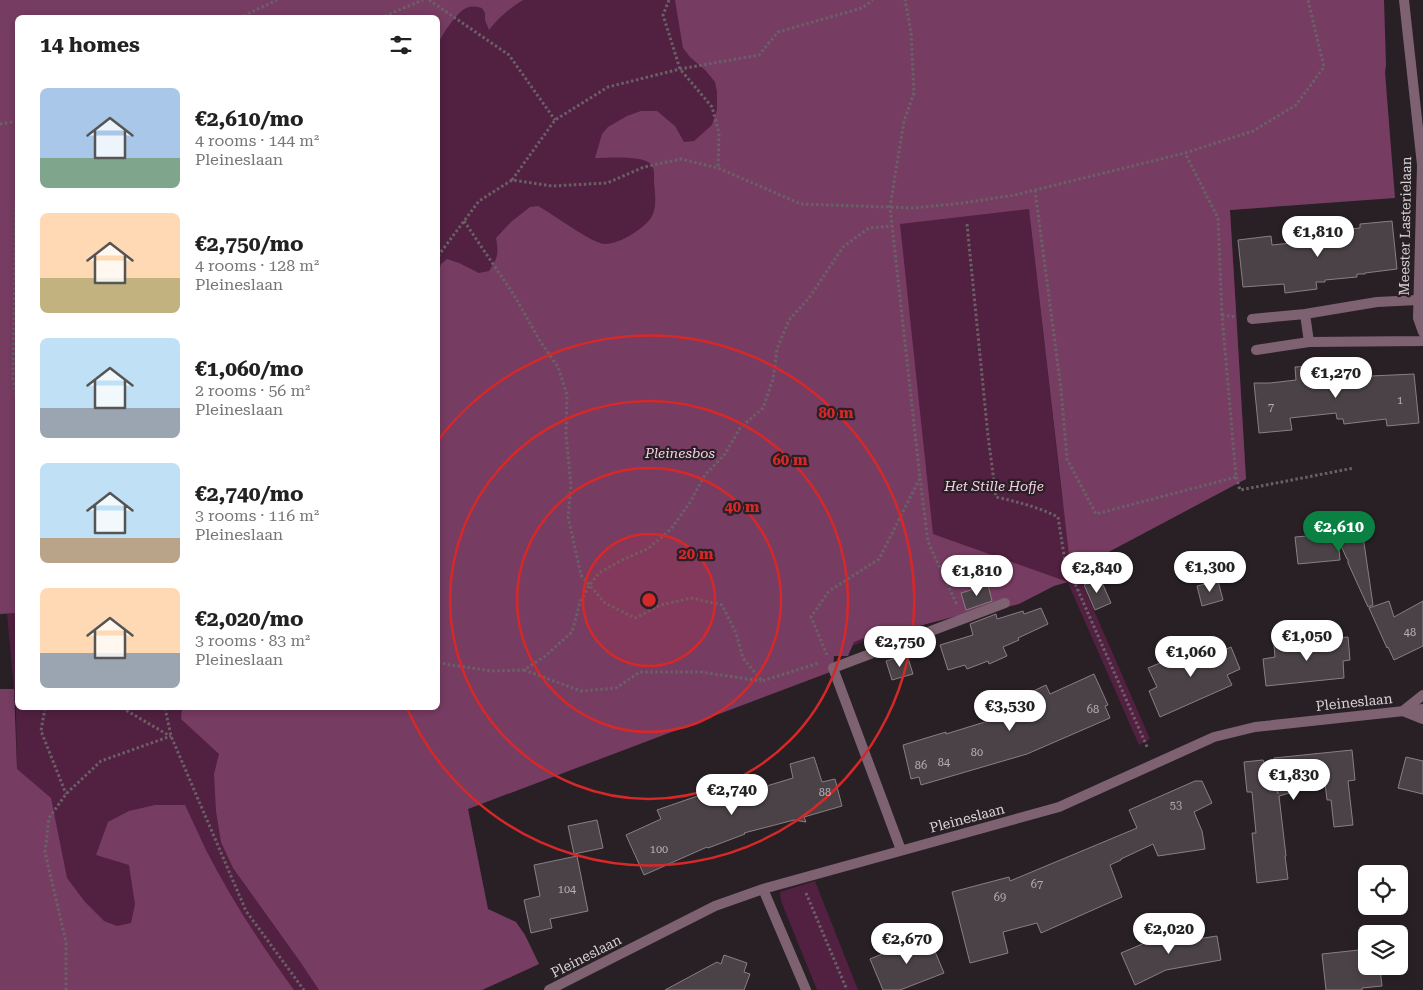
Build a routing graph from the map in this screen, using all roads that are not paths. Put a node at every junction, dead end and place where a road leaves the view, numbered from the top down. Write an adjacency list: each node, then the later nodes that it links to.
1 (1404, 0): 2 (street, Meester Lasterielaan)
2 (1418, 300): 3 (street); 5 (street, Meester Lasterielaan)
3 (1305, 314): 4 (street); 7 (street)
4 (1252, 319)
5 (1423, 332)
6 (1423, 341): 7 (street)
7 (1309, 342): 8 (street)
8 (1256, 350)
9 (1005, 604): 14 (street)
10 (1423, 695): 12 (street, Pleineslaan)
11 (1423, 709): 12 (street, Pleineslaan)
12 (1403, 711): 13 (street, Pleineslaan); 14 (street, Pleineslaan)
13 (1423, 719)
14 (901, 850): 15 (street, Pleineslaan)
15 (763, 889): 16 (street, Pleineslaan); 17 (street)
16 (549, 990)
17 (806, 990)

